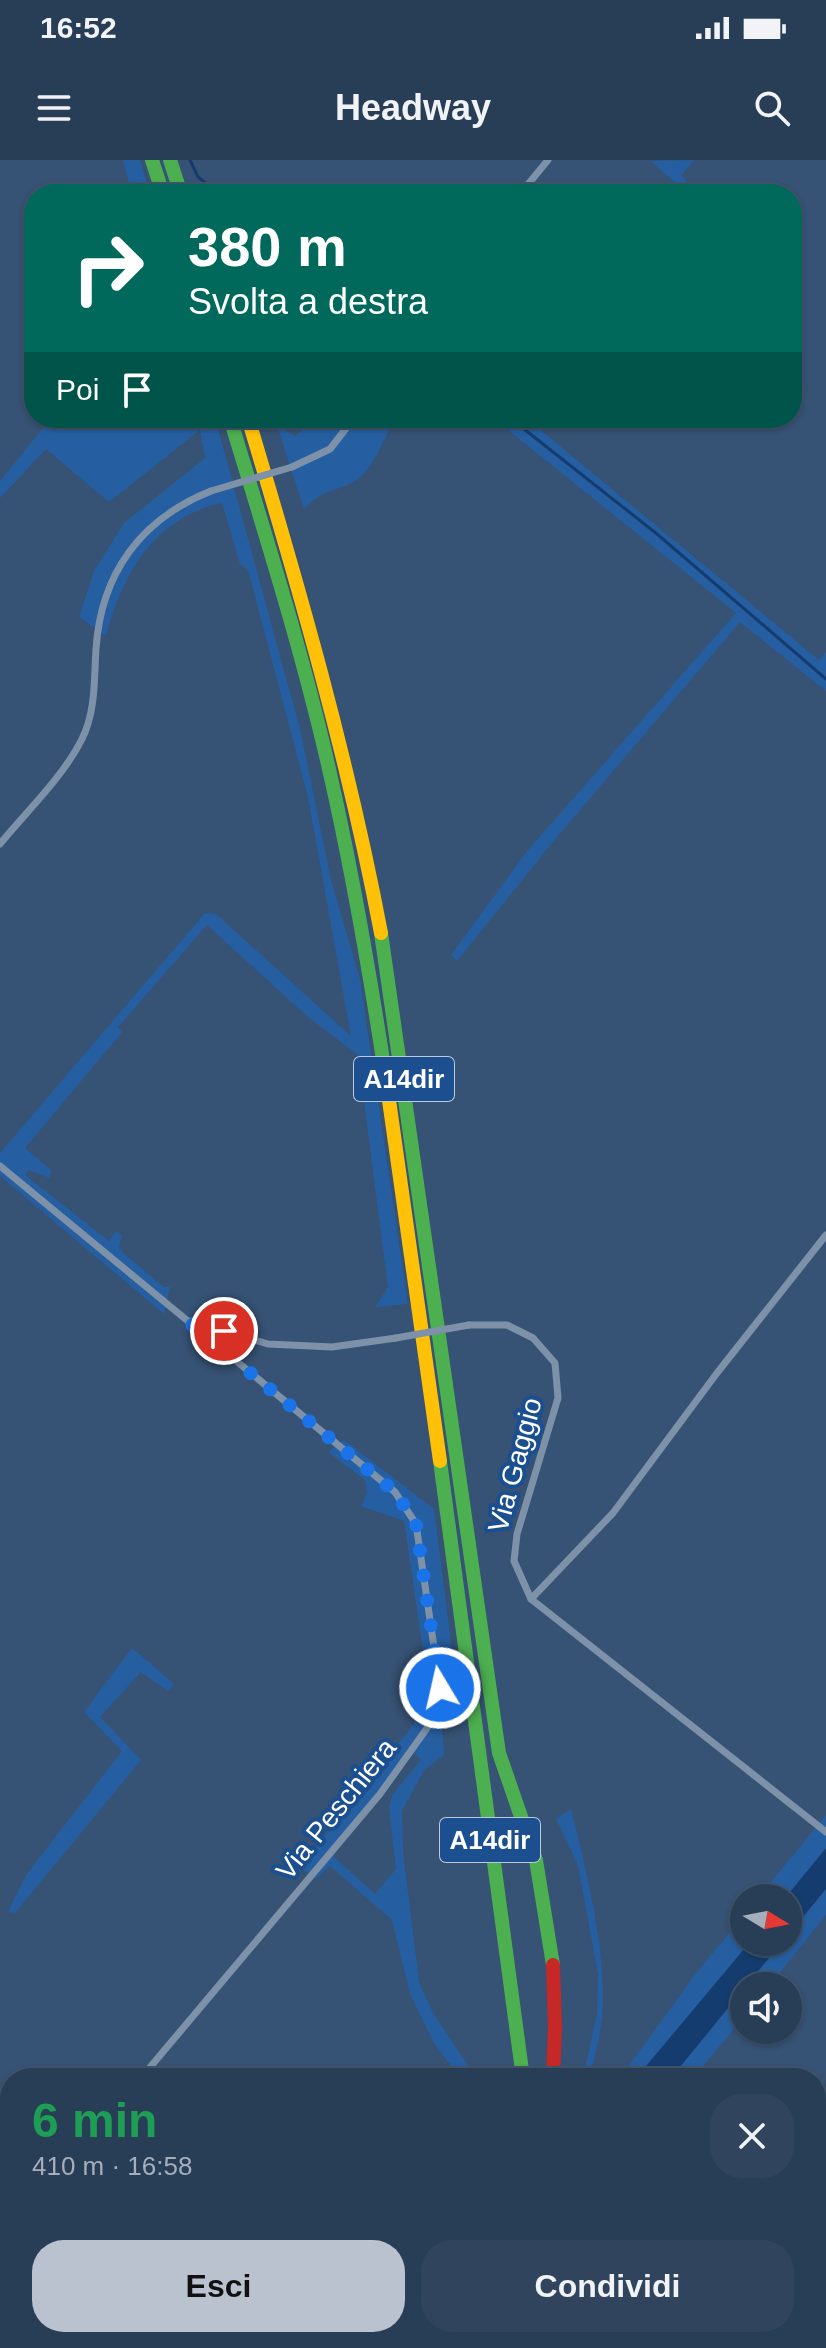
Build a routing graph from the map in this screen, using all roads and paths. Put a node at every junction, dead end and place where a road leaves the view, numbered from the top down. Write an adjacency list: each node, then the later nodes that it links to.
1 (152, 160): 4 (highway)
2 (170, 160): 5 (highway)
3 (548, 160): 6 (street)
4 (160, 184)
5 (178, 184)
6 (528, 184)
7 (233, 428): 17 (highway, A14dir)
8 (251, 428): 18 (highway, A14dir)
9 (346, 428): 10 (street, bridge)
10 (0, 844)
11 (0, 1166): 13 (street)
12 (826, 1235): 14 (street)
13 (185, 1319): 14 (street, Via Gaggio, bridge); 16 (street, Via Peschiera)
14 (531, 1599): 15 (street, Via Gaggio)
15 (826, 1832)
16 (149, 2068)
17 (521, 2068)
18 (554, 2068)

